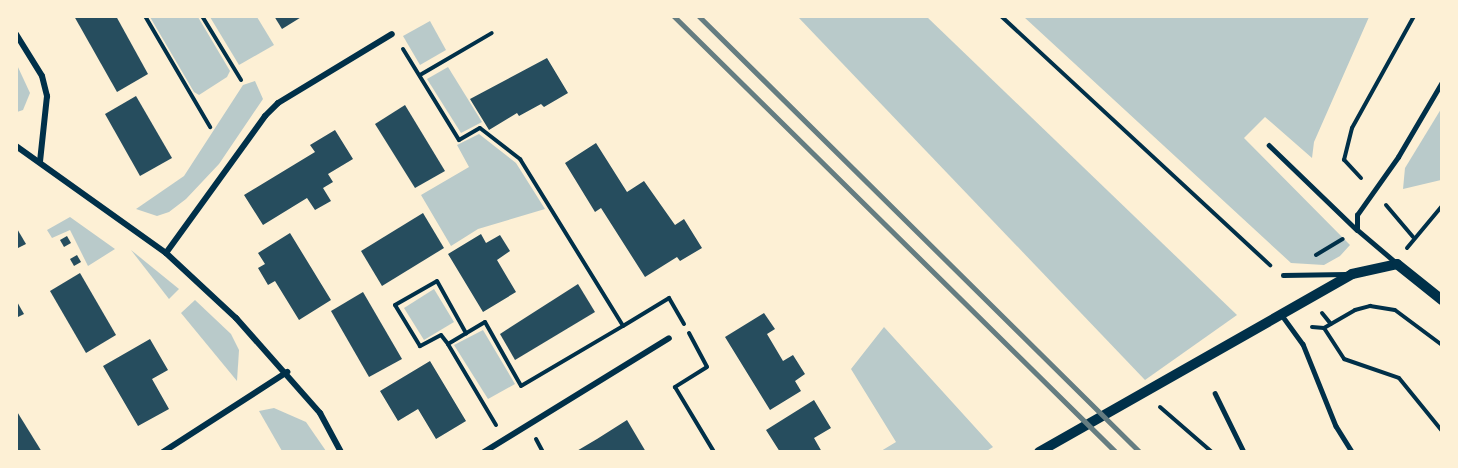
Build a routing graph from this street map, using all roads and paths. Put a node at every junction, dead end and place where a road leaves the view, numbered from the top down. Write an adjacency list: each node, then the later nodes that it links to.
1 (145, 16): 11 (path)
2 (202, 16): 9 (path)
3 (1001, 16): 22 (path)
4 (1414, 16): 15 (path)
5 (492, 33): 8 (path)
6 (16, 34): 14 (street)
7 (392, 34): 8 (path); 19 (street)
8 (420, 75): 26 (path)
9 (241, 80)
10 (1442, 82): 15 (lane)
11 (210, 127)
12 (1269, 145): 17 (lane)
13 (16, 146): 14 (street)
14 (40, 162): 19 (street)
15 (1374, 190): 17 (lane); 18 (path)
16 (1442, 206): 18 (path)
17 (1357, 231): 20 (lane); 22 (path)
18 (1413, 237): 20 (path)
19 (166, 254): 32 (street)
20 (1397, 264): 21 (street); 24 (street)
21 (1352, 274): 22 (lane); 23 (street)
22 (1283, 275)
23 (1308, 299): 25 (street); 31 (path)
24 (1442, 300)
25 (1281, 314): 33 (street); 44 (lane)
26 (623, 326): 28 (path); 40 (path)
27 (1324, 328): 35 (path)
28 (466, 333): 30 (path); 30 (path)
29 (669, 338): 36 (street)
30 (448, 344): 36 (path)
31 (1442, 345)
32 (287, 372): 37 (street); 38 (street)
33 (1147, 393): 41 (street); 42 (path)
34 (1215, 393): 43 (lane)
35 (1442, 431)
36 (504, 439): 39 (street)
37 (163, 452)
38 (341, 452)
39 (484, 452)
40 (714, 452)
41 (1039, 452)
42 (1212, 452)
43 (1244, 452)
44 (1352, 452)

